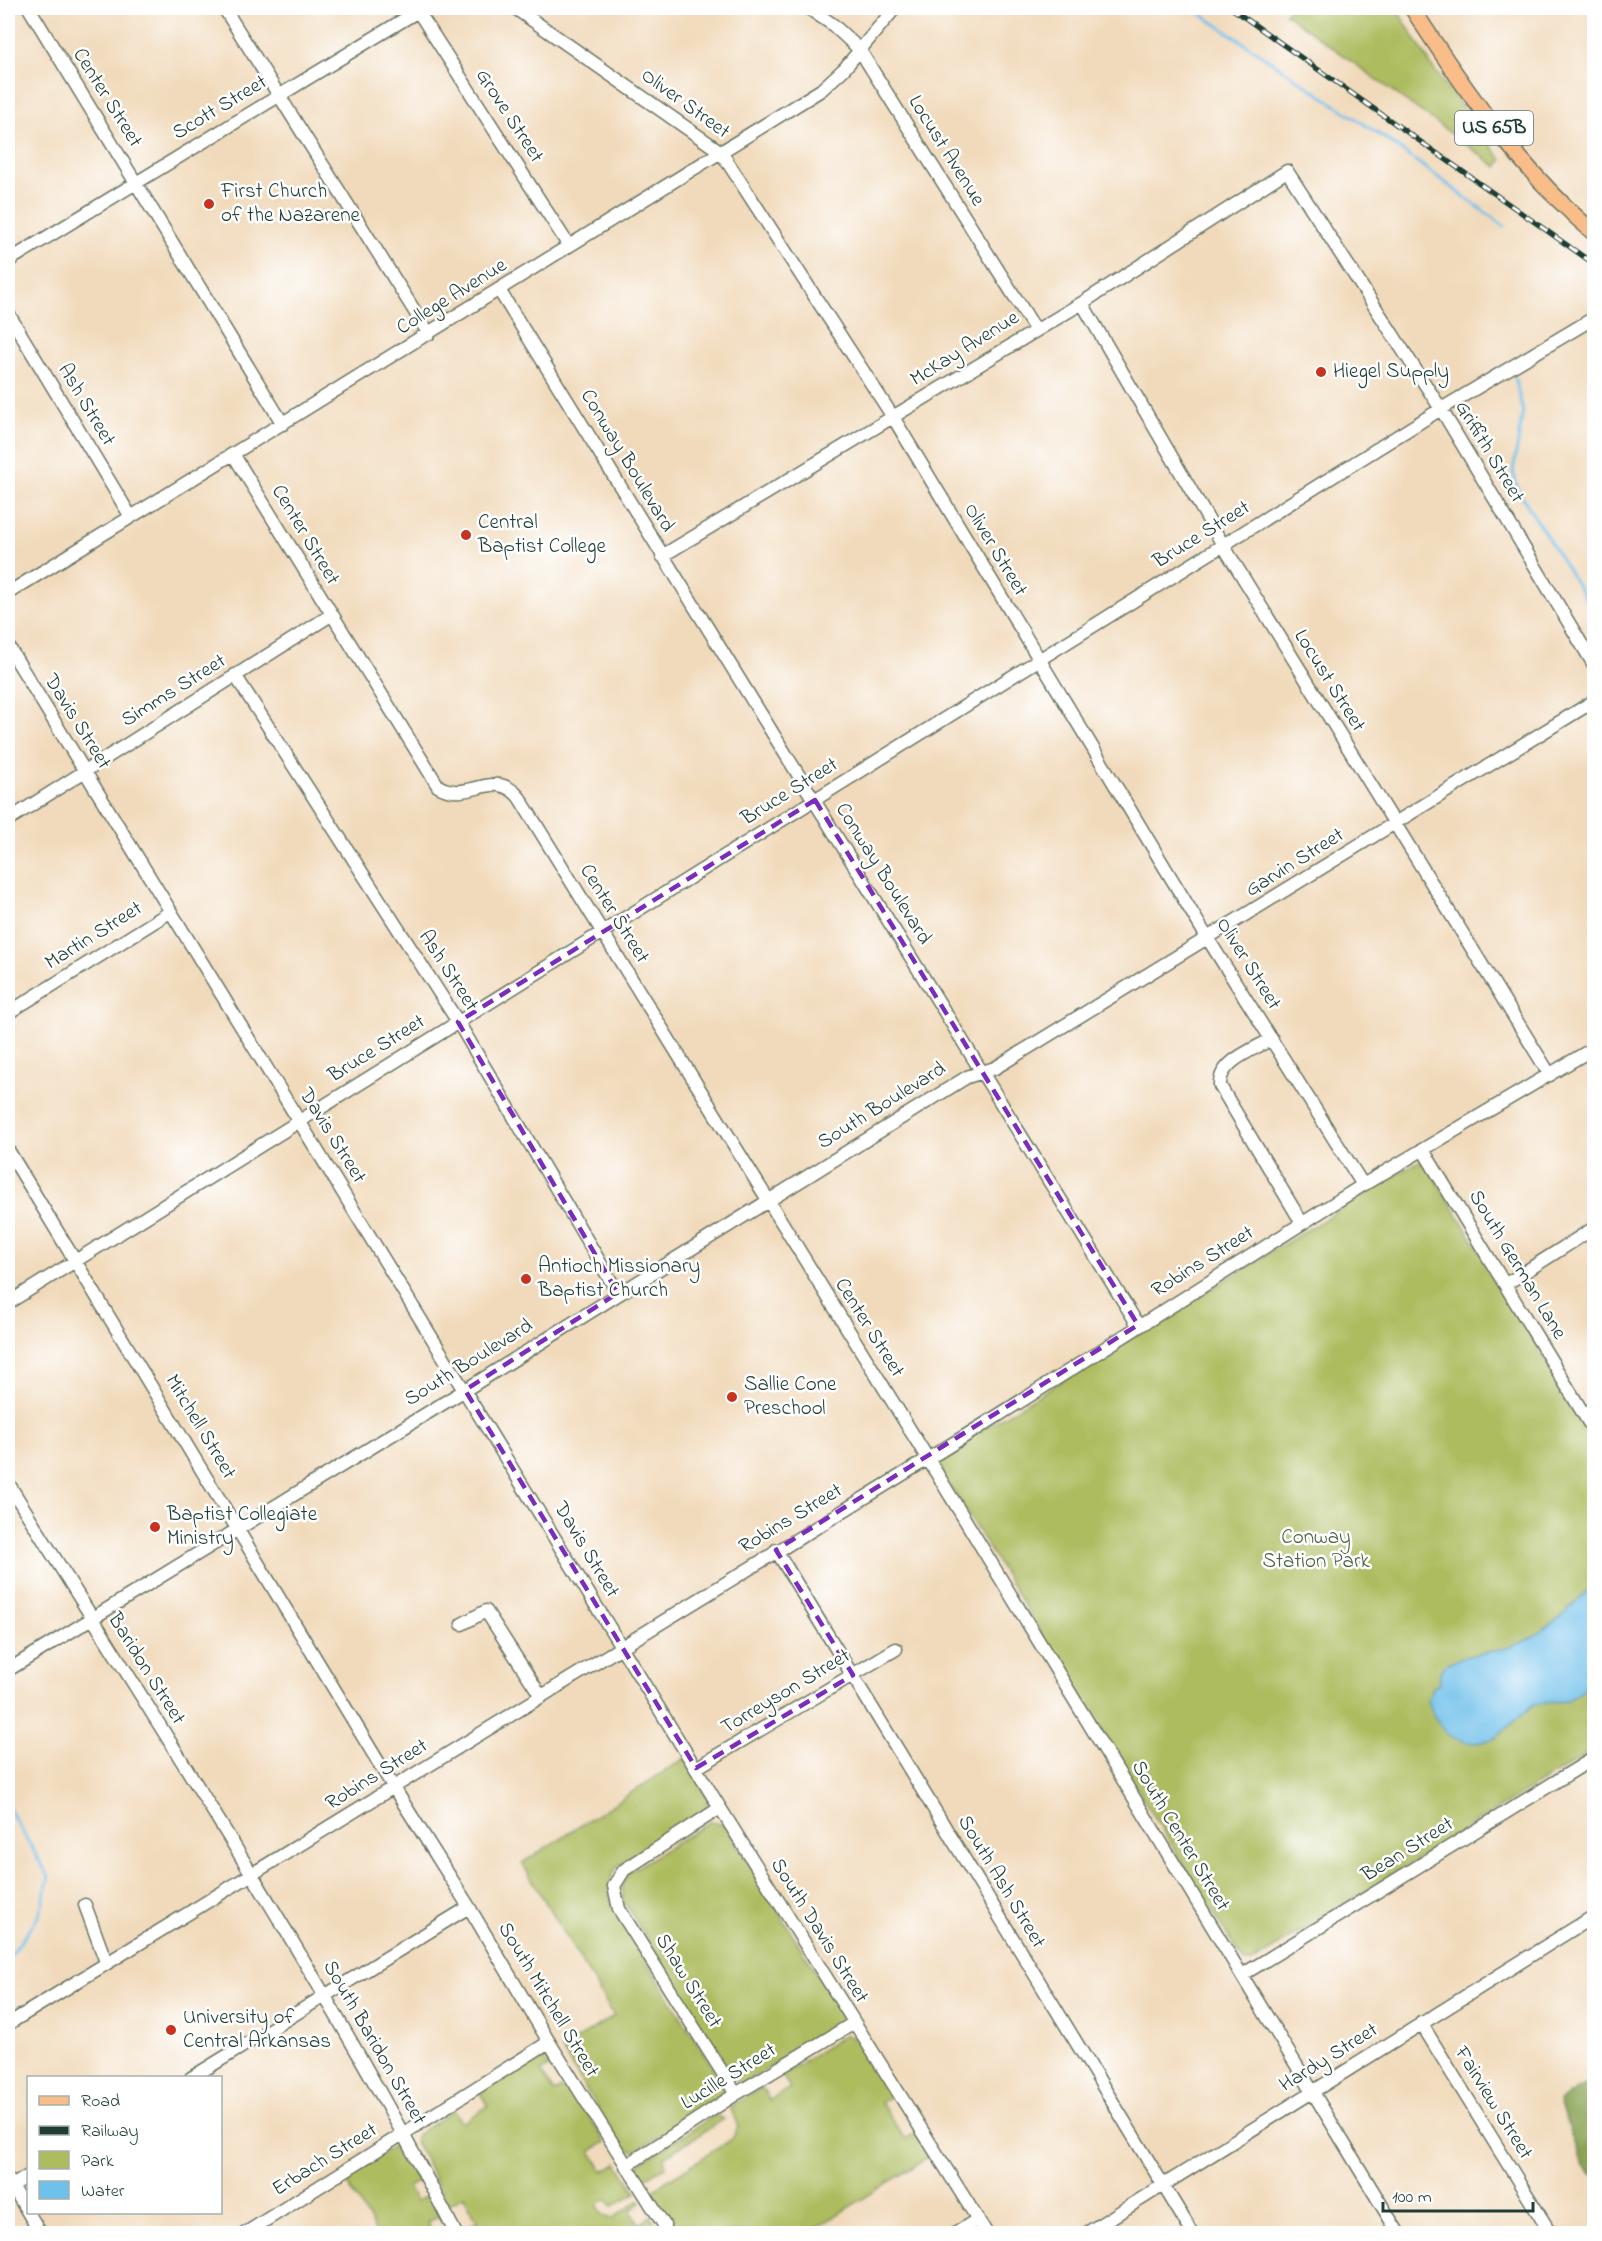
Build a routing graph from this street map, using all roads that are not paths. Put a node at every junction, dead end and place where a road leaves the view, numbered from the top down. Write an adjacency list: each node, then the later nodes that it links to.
1 (29, 8): 12 (street, Center Street)
2 (224, 8): 9 (street)
3 (515, 8): 10 (street, Oliver Street)
4 (808, 8): 8 (street, Locust Avenue)
5 (895, 8): 8 (street, College Avenue)
6 (1412, 8): 13 (main road, US 65B)
7 (419, 9): 9 (street, Scott Street); 14 (street, Grove Street)
8 (859, 49): 10 (street, College Avenue); 20 (street, Locust Avenue)
9 (279, 95): 12 (street, Scott Street); 21 (street)
10 (721, 152): 14 (street, College Avenue); 23 (street, Oliver Street)
11 (1287, 171): 17 (street, McKay Avenue); 22 (street, Griffith Street)
12 (136, 182): 15 (street, Scott Street); 24 (street, Center Street)
13 (1594, 233)
14 (569, 246): 16 (street, College Avenue)
15 (8, 261)
16 (499, 291): 21 (street, College Avenue); 28 (street, Conway Boulevard)
17 (1082, 303): 20 (street, McKay Avenue); 27 (street, Locust Street)
18 (8, 314): 26 (street, Ash Street)
19 (1594, 318): 22 (street, Bruce Street)
20 (1035, 329): 23 (street, McKay Avenue)
21 (429, 334): 24 (street, College Avenue)
22 (1440, 409): 27 (street, Bruce Street); 33 (street, Griffith Street)
23 (893, 417): 28 (street, McKay Avenue); 32 (street, Oliver Street)
24 (283, 424): 25 (street, College Avenue)
25 (233, 454): 26 (street, College Avenue); 30 (street, Center Street)
26 (131, 517): 29 (street, College Avenue)
27 (1223, 545): 32 (street, Bruce Street); 39 (street, Locust Street)
28 (662, 556): 37 (street, Conway Boulevard)
29 (8, 593)
30 (331, 615): 34 (street, Simms Street); 41 (street, Center Street)
31 (8, 646): 36 (street, Davis Street)
32 (1039, 660): 37 (street, Bruce Street); 42 (street, Oliver Street)
33 (1594, 665)
34 (235, 675): 36 (street, Simms Street); 44 (street, Ash Street)
35 (1594, 701): 39 (street, Garvin Street)
36 (84, 771): 38 (street, Simms Street); 40 (street, Davis Street)
37 (814, 800): 41 (street, Bruce Street); 47 (street, Conway Boulevard)
38 (8, 820)
39 (1395, 824): 42 (street, Garvin Street); 48 (street, Locust Street)
40 (170, 912): 43 (street, Martin Street); 49 (street, Davis Street)
41 (602, 932): 44 (street, Bruce Street); 53 (street, Center Street)
42 (1208, 939): 45 (street, Oliver Street); 47 (street, Garvin Street)
43 (8, 1013)
44 (458, 1022): 49 (street, Bruce Street); 58 (street, Ash Street)
45 (1272, 1039): 52 (street, Oliver Street); 54 (street)
46 (1594, 1048): 48 (street, Robins Street)
47 (982, 1072): 53 (street, South Boulevard); 60 (street, Conway Boulevard)
48 (1550, 1075): 51 (street, Robins Street)
49 (299, 1121): 56 (street, Bruce Street); 61 (street, Davis Street)
50 (8, 1150): 56 (street, Mitchell Street)
51 (1424, 1150): 52 (street, Robins Street); 57 (street, South German Lane)
52 (1363, 1185): 54 (street, Robins Street)
53 (767, 1201): 58 (street, South Boulevard); 63 (street, Center Street)
54 (1302, 1223): 60 (street, Robins Street)
55 (1594, 1228): 57 (street)
56 (75, 1260): 59 (street, Bruce Street); 65 (street, Mitchell Street)
57 (1506, 1284): 62 (street, South German Lane)
58 (618, 1293): 61 (street, South Boulevard)
59 (8, 1303)
60 (1138, 1325): 63 (street, Robins Street)
61 (465, 1390): 65 (street, South Boulevard); 69 (street, Davis Street)
62 (1594, 1431)
63 (928, 1459): 66 (street, Robins Street); 83 (street, South Center Street)
64 (8, 1483): 67 (street, Baridon Street)
65 (238, 1528): 67 (street, South Boulevard); 76 (street, Mitchell Street)
66 (776, 1550): 69 (street, Robins Street); 72 (street, South Ash Street)
67 (91, 1618): 71 (street, South Boulevard); 78 (street, Baridon Street)
68 (462, 1624): 73 (street)
69 (623, 1647): 73 (street, Robins Street); 75 (street, South Davis Street)
70 (896, 1649): 72 (street, Torreyson Street)
71 (8, 1670)
72 (853, 1675): 75 (street, Torreyson Street); 96 (street, South Ash Street)
73 (541, 1696): 76 (street, Robins Street)
74 (1594, 1758): 83 (street, Bean Street)
75 (696, 1768): 77 (street, South Davis Street)
76 (394, 1788): 78 (street, Robins Street); 80 (street, South Mitchell Street)
77 (720, 1808): 85 (street, South Davis Street); 91 (street, Shaw Street)
78 (251, 1876): 82 (street, Robins Street); 84 (street, South Baridon Street)
79 (85, 1905): 82 (street)
80 (470, 1907): 84 (street); 88 (street, South Mitchell Street)
81 (1594, 1916): 86 (street, Hardy Street)
82 (106, 1962): 87 (street, Robins Street)
83 (1242, 1975): 90 (street, South Center Street)
84 (325, 1995): 89 (street); 92 (street, South Baridon Street)
85 (854, 2023): 91 (street, Lucille Street); 99 (street, South Davis Street)
86 (1421, 2023): 90 (street, Hardy Street); 109 (street, Fairview Street)
87 (8, 2024)
88 (549, 2042): 92 (street, Erbach Street); 93 (street, South Mitchell Street)
89 (194, 2076)
90 (1314, 2090): 96 (street, Hardy Street); 108 (street, South Center Street)
91 (736, 2094): 93 (street, Lucille Street)
92 (404, 2133): 101 (street, Erbach Street); 102 (street, South Baridon Street)
93 (626, 2166): 103 (street, South Mitchell Street)
94 (27, 2176): 95 (street)
95 (10, 2182): 97 (street)
96 (1163, 2184): 106 (street, Hardy Street); 107 (street, South Ash Street)
97 (27, 2211)
98 (29, 2214): 100 (street)
99 (978, 2219): 104 (street); 105 (street, South Davis Street)
100 (41, 2234)
101 (244, 2234)
102 (456, 2234)
103 (664, 2234)
104 (955, 2234)
105 (987, 2234)
106 (1084, 2234)
107 (1193, 2234)
108 (1399, 2234)
109 (1551, 2234)

